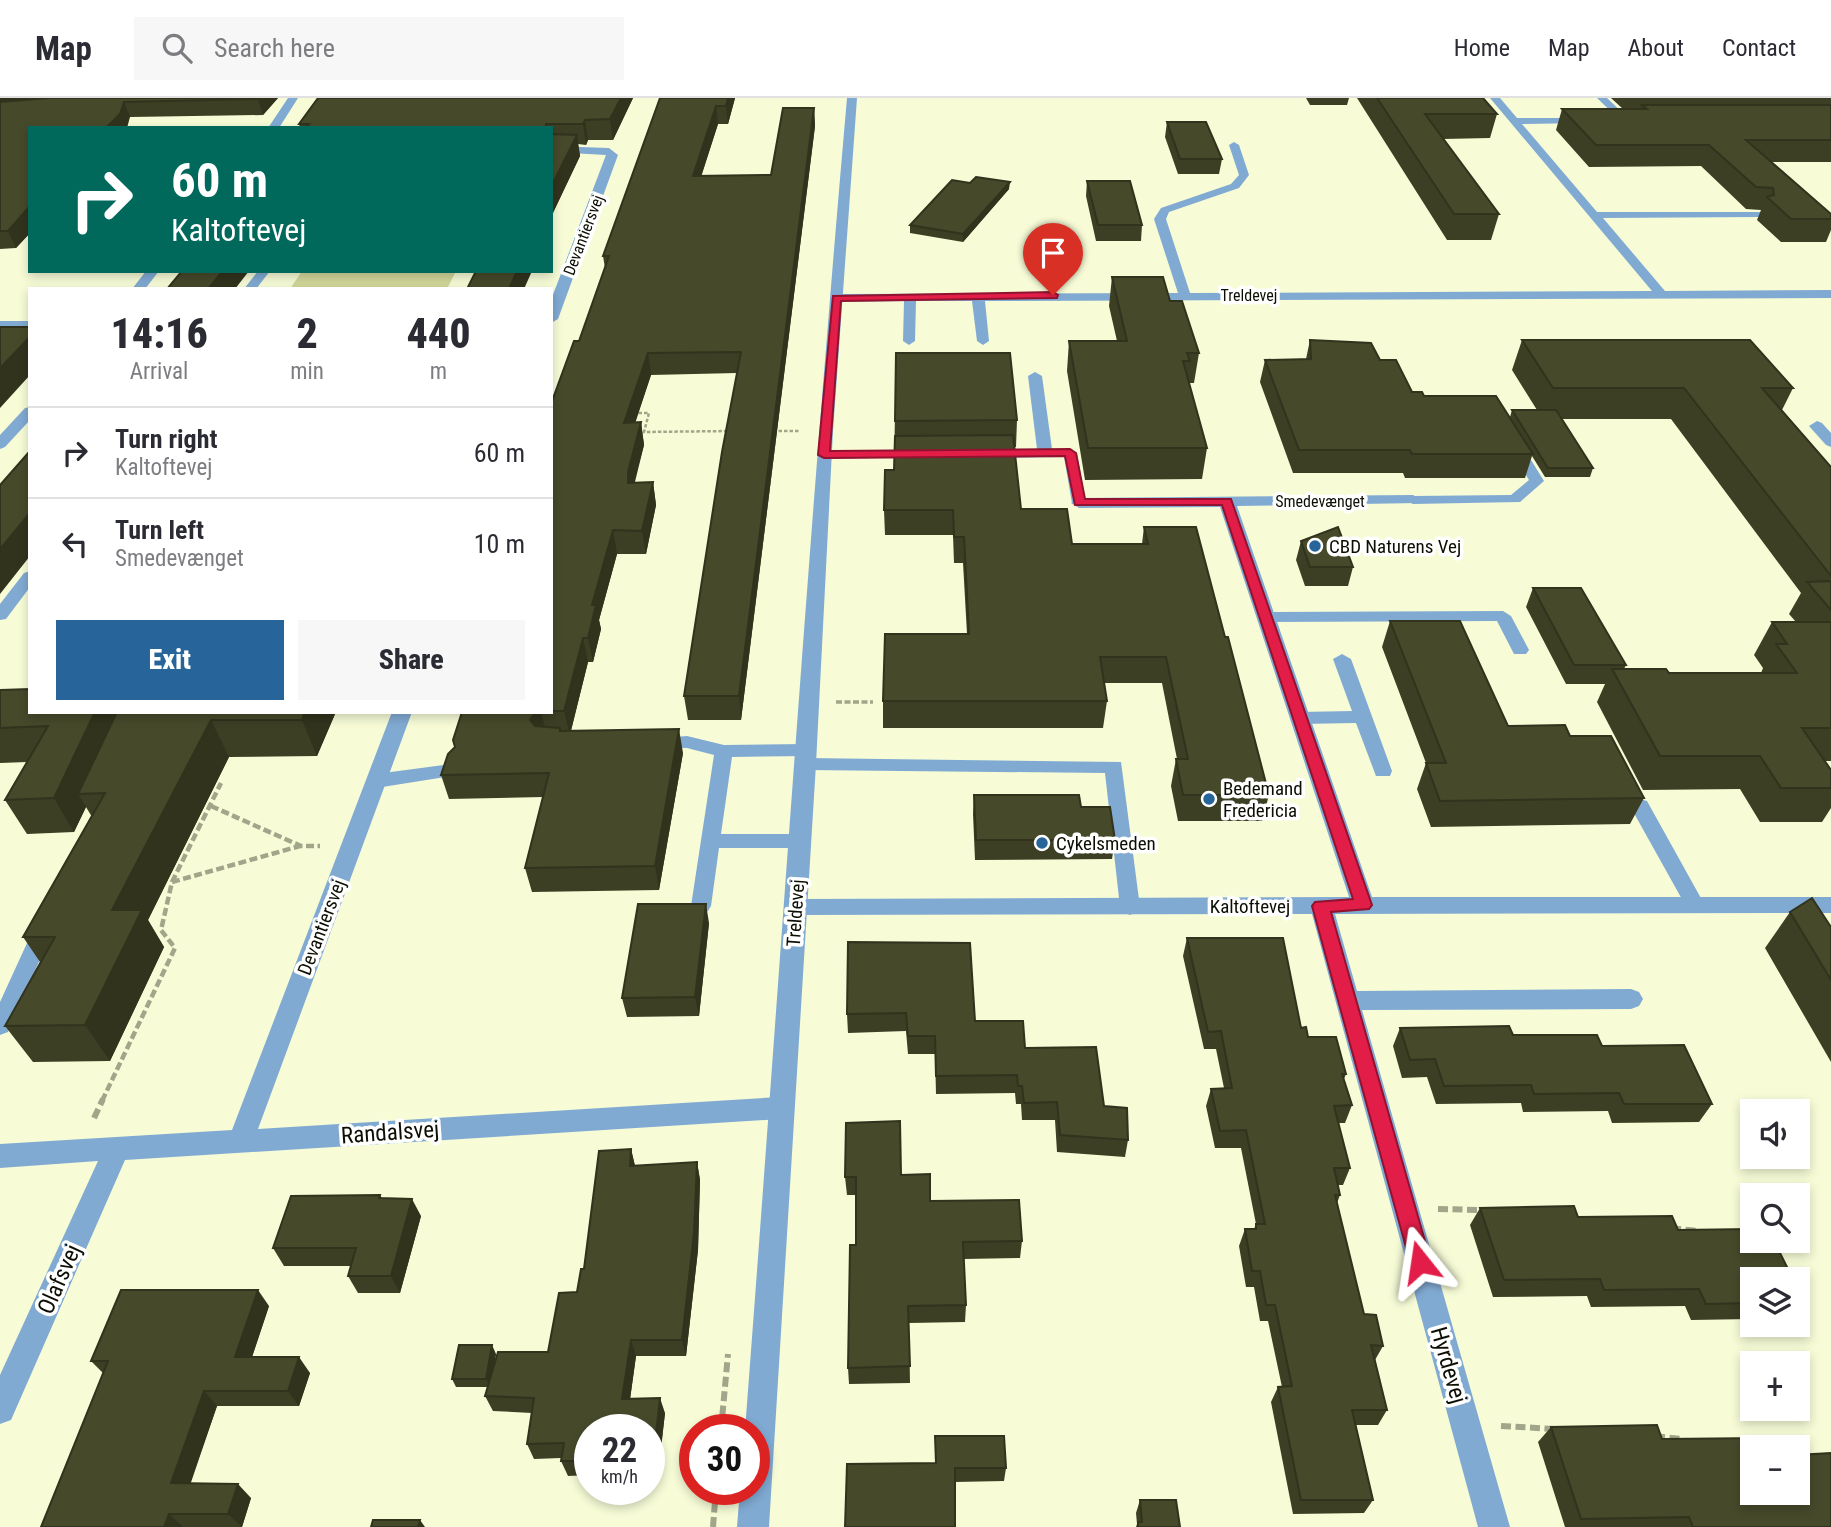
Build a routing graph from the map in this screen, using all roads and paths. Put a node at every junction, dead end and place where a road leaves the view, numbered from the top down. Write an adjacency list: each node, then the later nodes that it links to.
1 (293, 98): 10 (street)
2 (852, 98): 24 (street, Treldevej)
3 (1494, 98): 9 (lane)
4 (1602, 98): 7 (lane)
5 (1597, 120): 9 (lane)
6 (1611, 120): 7 (lane)
7 (1625, 120): 8 (lane)
8 (1638, 120)
9 (1513, 121): 13 (lane)
10 (274, 126)
11 (1234, 145): 21 (lane)
12 (553, 149): 25 (street, Devantiersvej)
13 (1594, 215): 14 (lane); 19 (lane)
14 (1758, 215)
15 (151, 273): 17 (street)
16 (262, 273): 18 (lane)
17 (140, 287)
18 (252, 287)
19 (1661, 294): 20 (lane, Treldevej); 21 (lane, Treldevej)
20 (1831, 294)
21 (1185, 295): 22 (lane, Treldevej)
22 (978, 296): 23 (lane, Treldevej); 29 (lane)
23 (910, 297): 24 (lane, Treldevej); 28 (lane)
24 (836, 298): 36 (street, Treldevej)
25 (553, 314)
26 (0, 325): 27 (street)
27 (28, 325)
28 (909, 341)
29 (983, 341)
30 (1035, 376): 40 (lane)
31 (28, 413): 39 (street)
32 (621, 413): 34 (path)
33 (1817, 426): 38 (street)
34 (741, 431)
35 (769, 431): 36 (path)
36 (825, 431): 43 (street, Treldevej)
37 (1509, 435): 44 (lane)
38 (1831, 442)
39 (0, 444)
40 (1045, 453): 42 (lane); 46 (lane)
41 (936, 454): 43 (lane)
42 (977, 454)
43 (824, 455): 59 (street, Treldevej)
44 (1413, 500): 45 (street, Smedevænget)
45 (1227, 502): 46 (street, Smedevænget); 49 (street)
46 (1079, 503)
47 (28, 579): 48 (lane)
48 (0, 615)
49 (1266, 617): 50 (lane); 56 (street)
50 (1520, 650)
51 (1342, 659): 55 (lane)
52 (830, 702): 53 (path)
53 (873, 702)
54 (401, 714): 62 (street, Devantiersvej)
55 (1363, 717): 56 (lane); 61 (lane)
56 (1300, 718): 71 (street)
57 (632, 743): 58 (lane)
58 (724, 751): 59 (lane); 66 (lane)
59 (806, 757): 67 (street, Treldevej); 77 (lane)
60 (452, 770): 62 (lane)
61 (1383, 771)
62 (376, 781): 68 (street, Devantiersvej)
63 (221, 783): 64 (path)
64 (211, 806): 69 (path); 70 (path)
65 (1640, 806): 72 (lane)
66 (711, 841): 67 (lane); 74 (lane)
67 (800, 841): 76 (street, Treldevej)
68 (352, 845): 69 (path); 83 (street, Devantiersvej)
69 (301, 846): 70 (path)
70 (172, 883): 85 (path)
71 (1363, 905): 72 (street, Kaltoftevej); 75 (street, Kaltoftevej)
72 (1695, 905): 73 (street, Kaltoftevej)
73 (1831, 905)
74 (701, 906)
75 (1321, 906): 77 (street, Kaltoftevej); 80 (street, Hyrdevej)
76 (795, 907): 77 (street, Kaltoftevej); 82 (street, Treldevej)
77 (1130, 907)
78 (51, 913): 81 (lane)
79 (1631, 999): 80 (street)
80 (1347, 1001): 87 (street, Hyrdevej)
81 (0, 1026)
82 (780, 1108): 83 (street, Randalsvej); 98 (street, Treldevej)
83 (241, 1141): 84 (street, Randalsvej)
84 (117, 1148): 85 (street, Randalsvej); 91 (street, Olafsvej)
85 (79, 1151): 86 (street, Randalsvej)
86 (0, 1156)
87 (1405, 1208): 88 (path); 92 (street, Hyrdevej)
88 (1494, 1210)
89 (1670, 1228): 90 (path)
90 (1711, 1232)
91 (0, 1409)
92 (1465, 1424): 93 (path); 99 (street, Hyrdevej)
93 (1570, 1430)
94 (1649, 1435): 95 (path)
95 (1688, 1441)
96 (715, 1505): 97 (path)
97 (713, 1527)
98 (753, 1527)
99 (1494, 1527)

